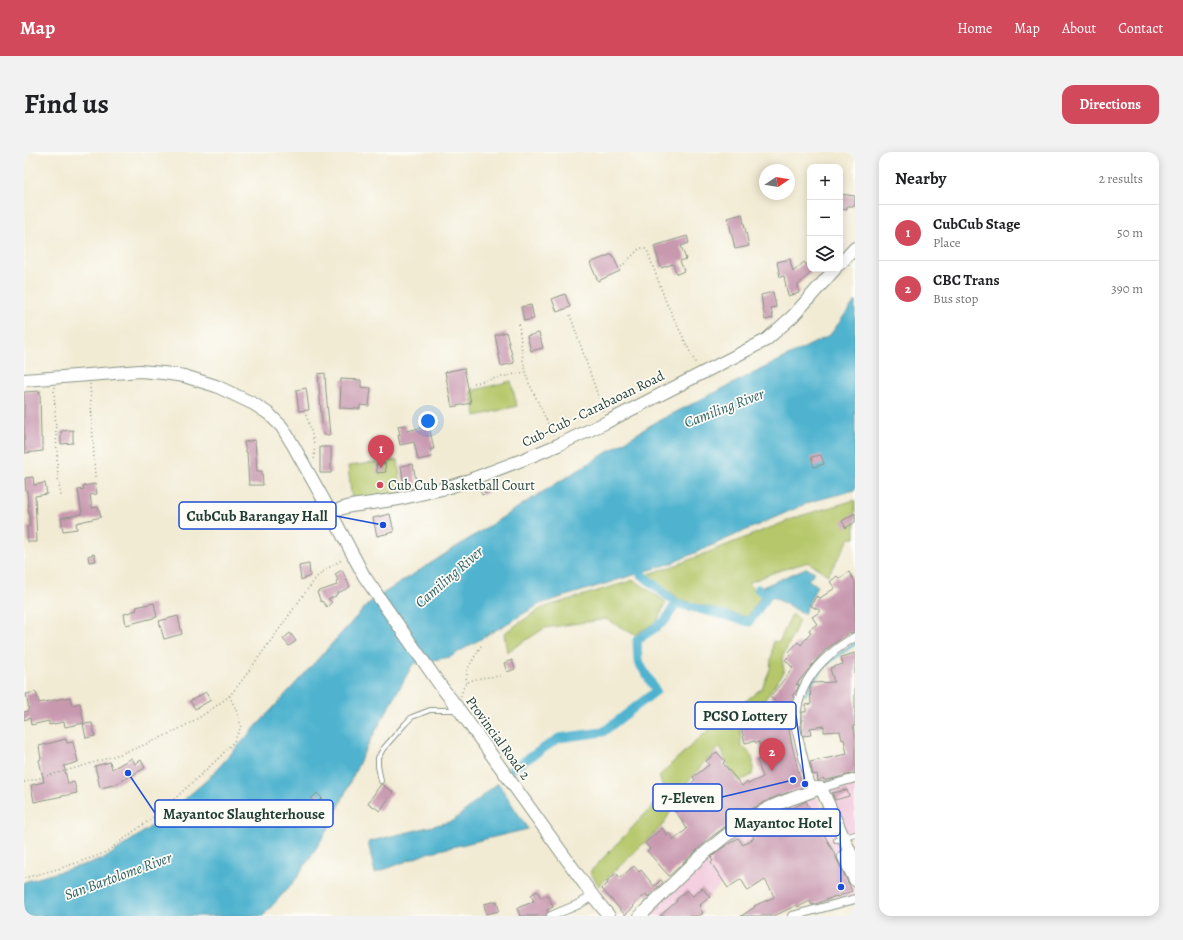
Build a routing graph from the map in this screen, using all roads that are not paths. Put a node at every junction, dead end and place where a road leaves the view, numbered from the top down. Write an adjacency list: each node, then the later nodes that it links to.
1 (855, 248): 2 (street)
2 (843, 261)
3 (832, 272): 5 (street, Cub-Cub - Carabaoan Road)
4 (24, 380): 5 (street, Provincial Road 2)
5 (331, 513): 7 (street, Provincial Road 2)
6 (855, 637): 10 (street)
7 (459, 709): 9 (lane); 15 (street, Provincial Road 2)
8 (855, 778): 10 (street)
9 (382, 781)
10 (815, 787): 12 (street); 17 (street)
11 (855, 834): 12 (lane)
12 (840, 839): 13 (street); 14 (street)
13 (855, 863)
14 (855, 880)
15 (593, 896): 18 (street); 19 (street, Provincial Road 2)
16 (855, 899): 20 (street)
17 (641, 915)
18 (551, 916)
19 (609, 916)
20 (792, 916)

